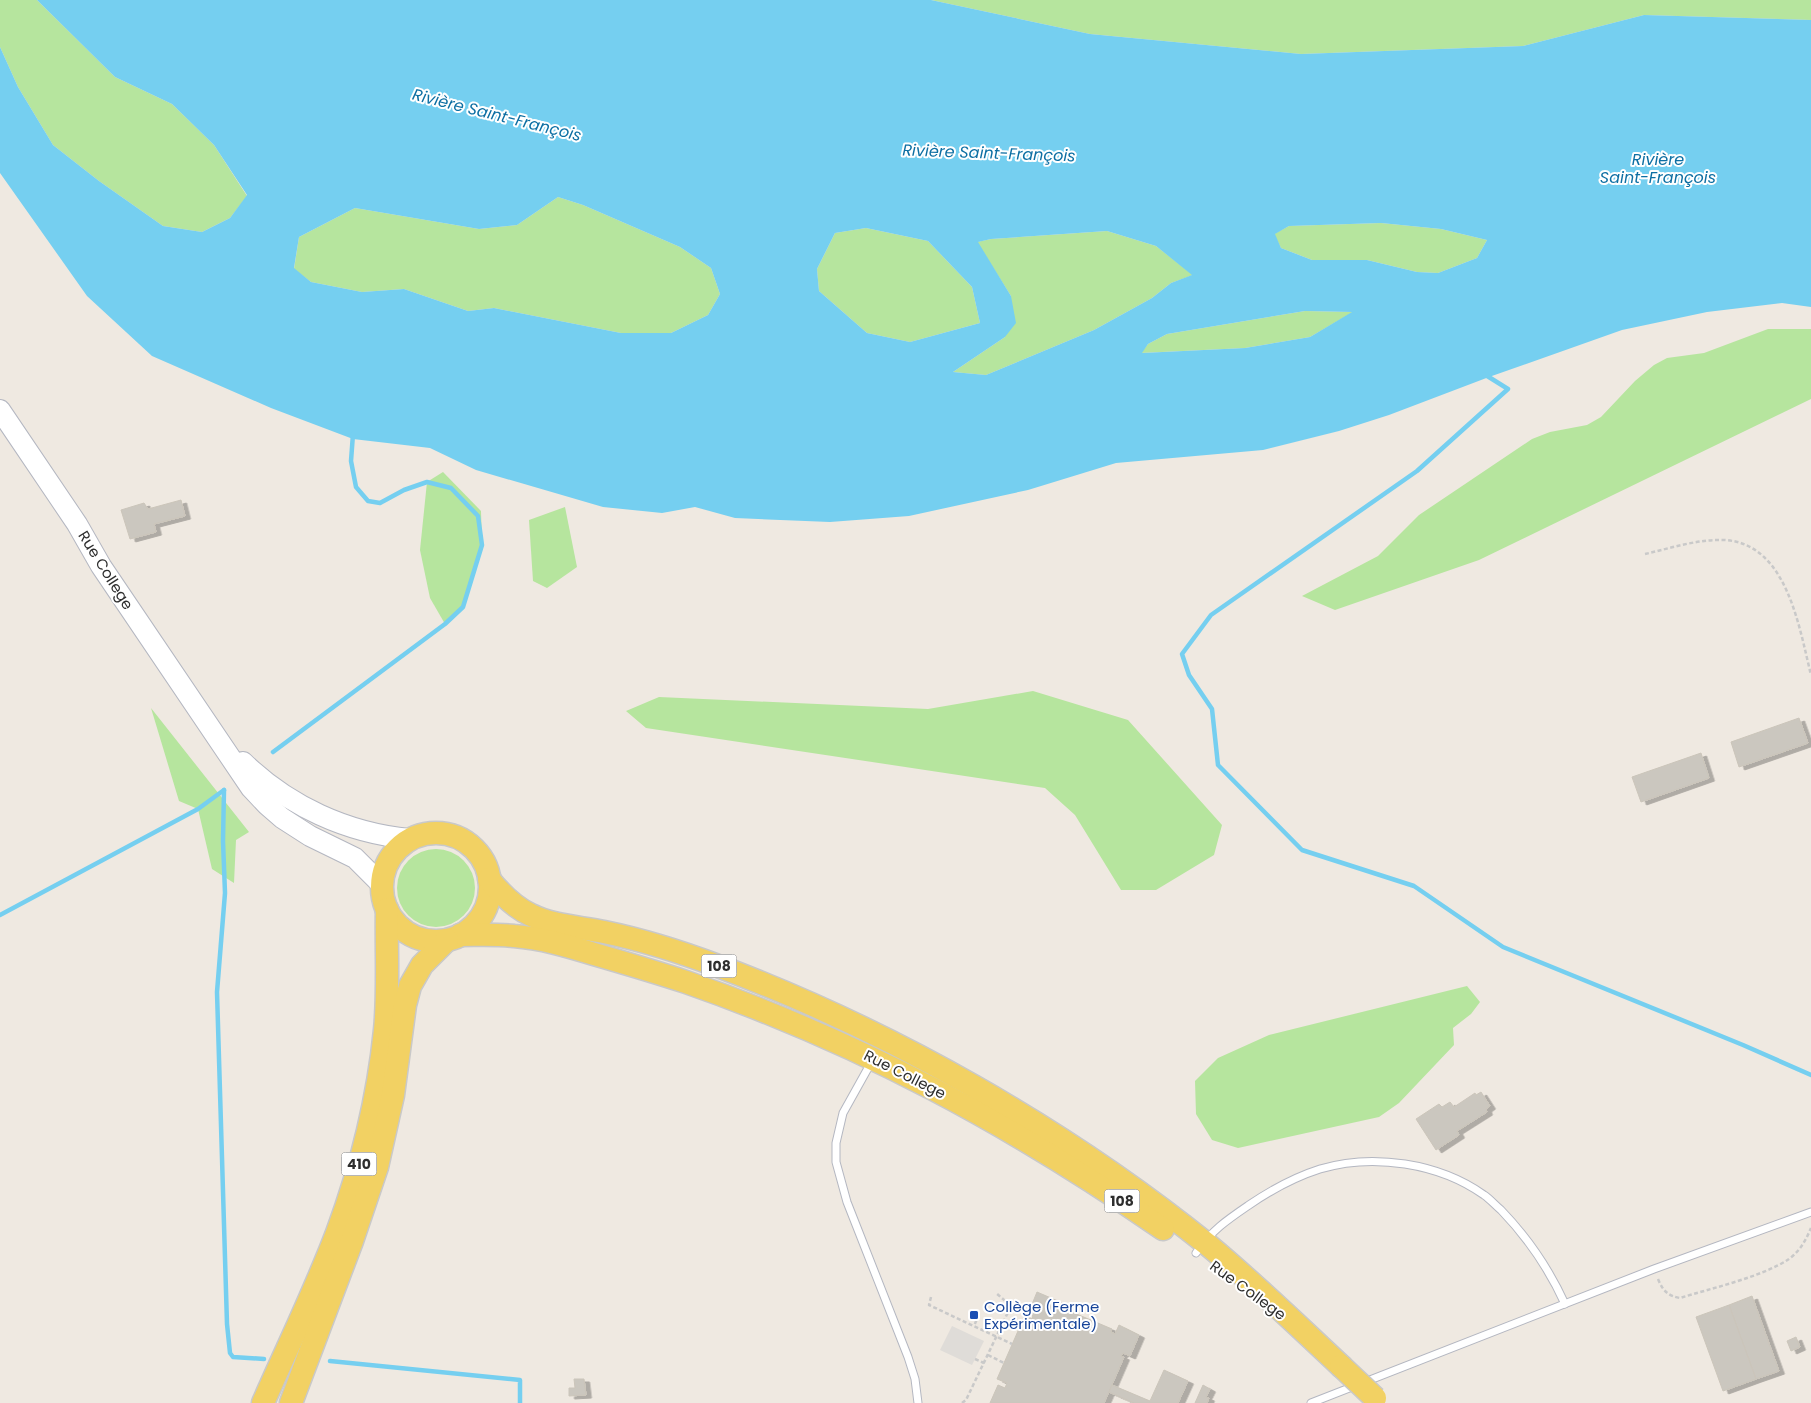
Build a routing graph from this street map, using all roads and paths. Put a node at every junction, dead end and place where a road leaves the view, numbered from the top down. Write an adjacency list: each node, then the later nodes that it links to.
1 (0, 410): 4 (main road, Rue College)
2 (1645, 554): 3 (path)
3 (1811, 675)
4 (212, 730): 5 (main road, Rue College); 7 (main road, Rue College)
5 (410, 839): 6 (main road, Rue College / 108); 7 (main road, Rue College / 108)
6 (489, 879): 9 (main road, Rue College / 108); 13 (main road, Rue College / 108)
7 (382, 885): 8 (main road, Rue College / 108)
8 (387, 909): 9 (main road, Rue College / 108); 29 (main road, 410)
9 (453, 937): 10 (main road, Rue College / 108); 30 (main road, 410)
10 (873, 1058): 13 (main road, Rue College / 108); 31 (lane)
11 (1811, 1212): 14 (lane)
12 (1811, 1228): 14 (path)
13 (1200, 1247): 17 (lane); 28 (main road, Rue College / 108, bridge)
14 (1654, 1269): 17 (lane)
15 (996, 1293): 19 (path)
16 (931, 1296): 20 (path)
17 (1565, 1304): 33 (lane)
18 (974, 1315): 20 (path)
19 (1004, 1320): 21 (path); 22 (path)
20 (974, 1326): 22 (path)
21 (1020, 1327)
22 (997, 1336): 23 (path); 24 (path)
23 (1012, 1344)
24 (988, 1355): 26 (path); 27 (path)
25 (975, 1359): 26 (path)
26 (984, 1363): 32 (path)
27 (1004, 1363)
28 (1377, 1401)
29 (263, 1403)
30 (292, 1403)
31 (918, 1403)
32 (962, 1403)
33 (1312, 1403)

